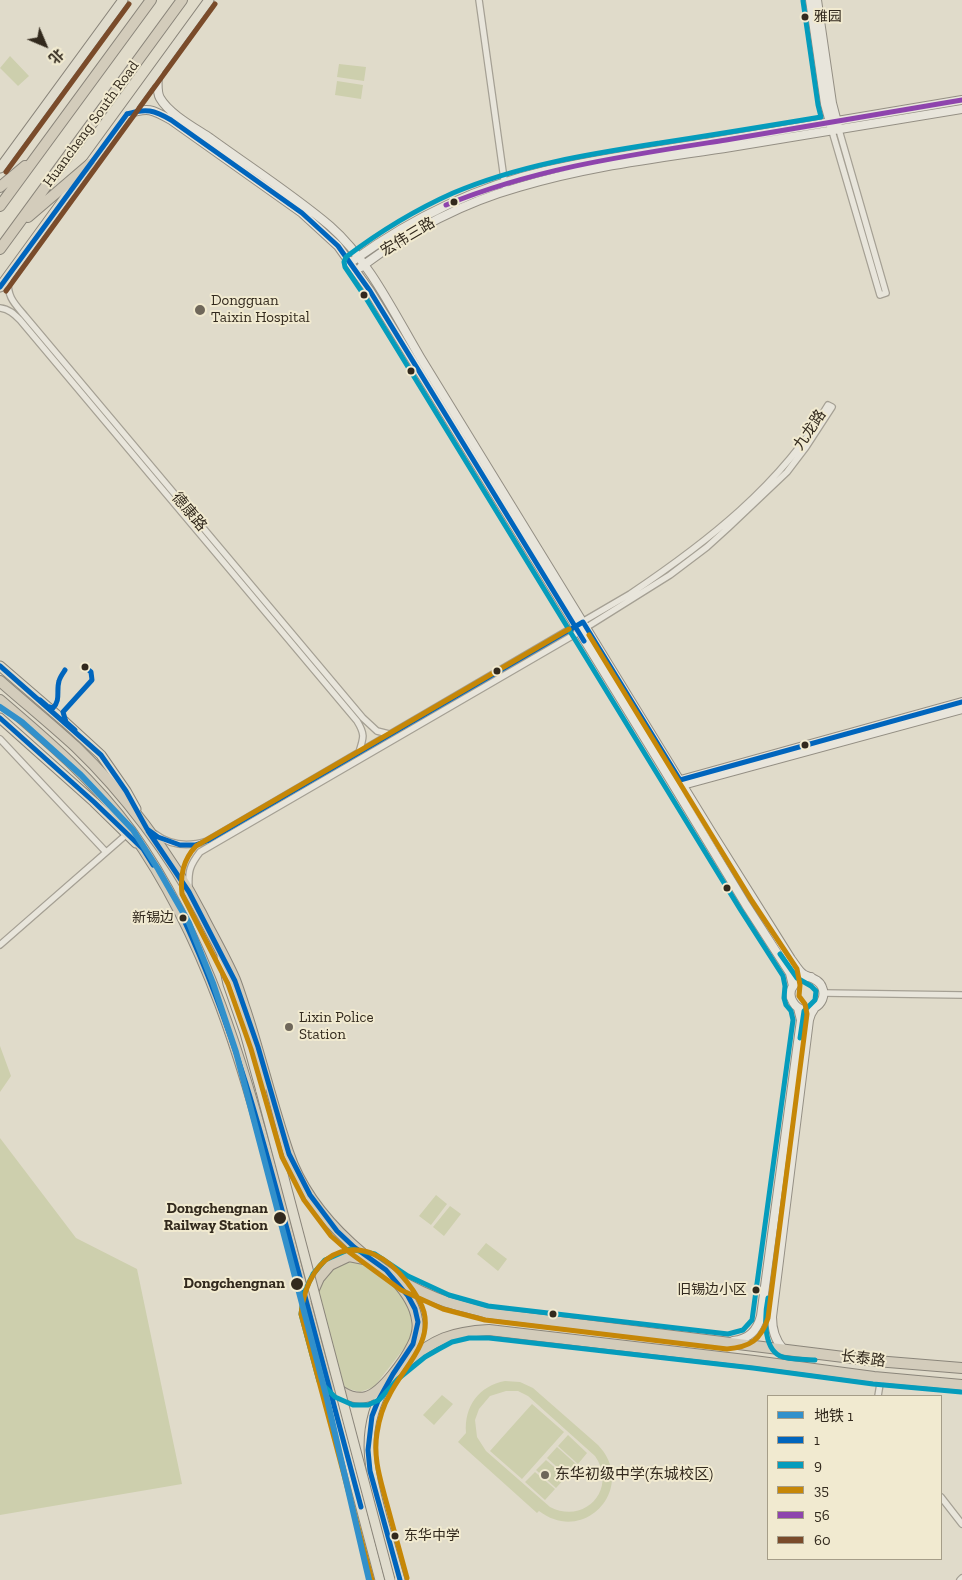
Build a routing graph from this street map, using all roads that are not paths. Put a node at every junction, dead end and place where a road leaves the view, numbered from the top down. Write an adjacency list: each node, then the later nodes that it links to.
1 (123, 0): 16 (main road)
2 (151, 0): 14 (highway, Huancheng South Road)
3 (182, 0): 20 (highway, Huancheng South Road)
4 (209, 0): 8 (main road)
5 (479, 0): 18 (street)
6 (810, 0): 12 (main road)
7 (817, 0): 12 (main road)
8 (158, 72): 11 (main road); 22 (main road)
9 (962, 100): 12 (main road, 宏伟三路)
10 (962, 109): 13 (main road, 宏伟三路)
11 (126, 114): 15 (main road); 23 (main road)
12 (833, 122): 13 (main road); 18 (main road, 宏伟三路)
13 (836, 131): 18 (main road, 宏伟三路); 28 (street)
14 (37, 156): 17 (highway); 19 (highway, Huancheng South Road)
15 (90, 164): 20 (highway); 26 (main road)
16 (0, 168)
17 (0, 187)
18 (505, 187): 22 (main road, 宏伟三路); 24 (main road, 宏伟三路)
19 (0, 206)
20 (14, 229): 21 (highway, Huancheng South Road)
21 (0, 249)
22 (358, 258): 23 (main road, 宏伟三路); 24 (main road)
23 (351, 263): 25 (main road)
24 (364, 266): 25 (main road, 宏伟三路); 30 (main road)
25 (357, 271): 30 (main road)
26 (8, 276): 27 (main road); 37 (street, 德康路)
27 (0, 287)
28 (883, 294)
29 (0, 308): 39 (street, 德康路)
30 (581, 627): 30 (street, 九龙路); 37 (street, 九龙路); 40 (main road); 45 (street, 九龙路)
31 (0, 666): 41 (main road)
32 (0, 681): 41 (highway)
33 (0, 700): 43 (highway)
34 (962, 702): 40 (main road)
35 (962, 709): 40 (main road)
36 (0, 718): 42 (main road)
37 (389, 734): 39 (street, 九龙路)
38 (0, 739): 44 (street)
39 (358, 752): 41 (street, 九龙路)
40 (677, 784): 48 (main road); 49 (main road)
41 (147, 829): 45 (highway)
42 (127, 834): 43 (main road); 44 (street)
43 (144, 849): 56 (highway)
44 (106, 852): 46 (street)
45 (189, 892): 47 (highway)
46 (0, 945)
47 (220, 950): 54 (highway); 68 (main road, bridge)
48 (811, 978): 49 (main road); 50 (main road)
49 (792, 986): 52 (main road)
50 (824, 993): 51 (street); 53 (main road)
51 (962, 995)
52 (798, 1008): 53 (main road); 57 (main road)
53 (814, 1009): 58 (main road)
54 (372, 1261): 55 (highway); 56 (highway)
55 (386, 1270): 57 (highway, 长泰路); 60 (highway)
56 (308, 1313): 61 (highway)
57 (728, 1342): 58 (highway, 长泰路)
58 (783, 1349): 59 (highway, 长泰路)
59 (962, 1368)
60 (393, 1374): 61 (highway); 62 (highway, 长泰路); 69 (main road)
61 (326, 1378): 67 (main road)
62 (881, 1378): 63 (highway, 长泰路); 64 (street)
63 (962, 1385)
64 (878, 1395)
65 (942, 1498): 66 (street)
66 (962, 1524)
67 (380, 1580)
68 (390, 1580)
69 (400, 1580)

